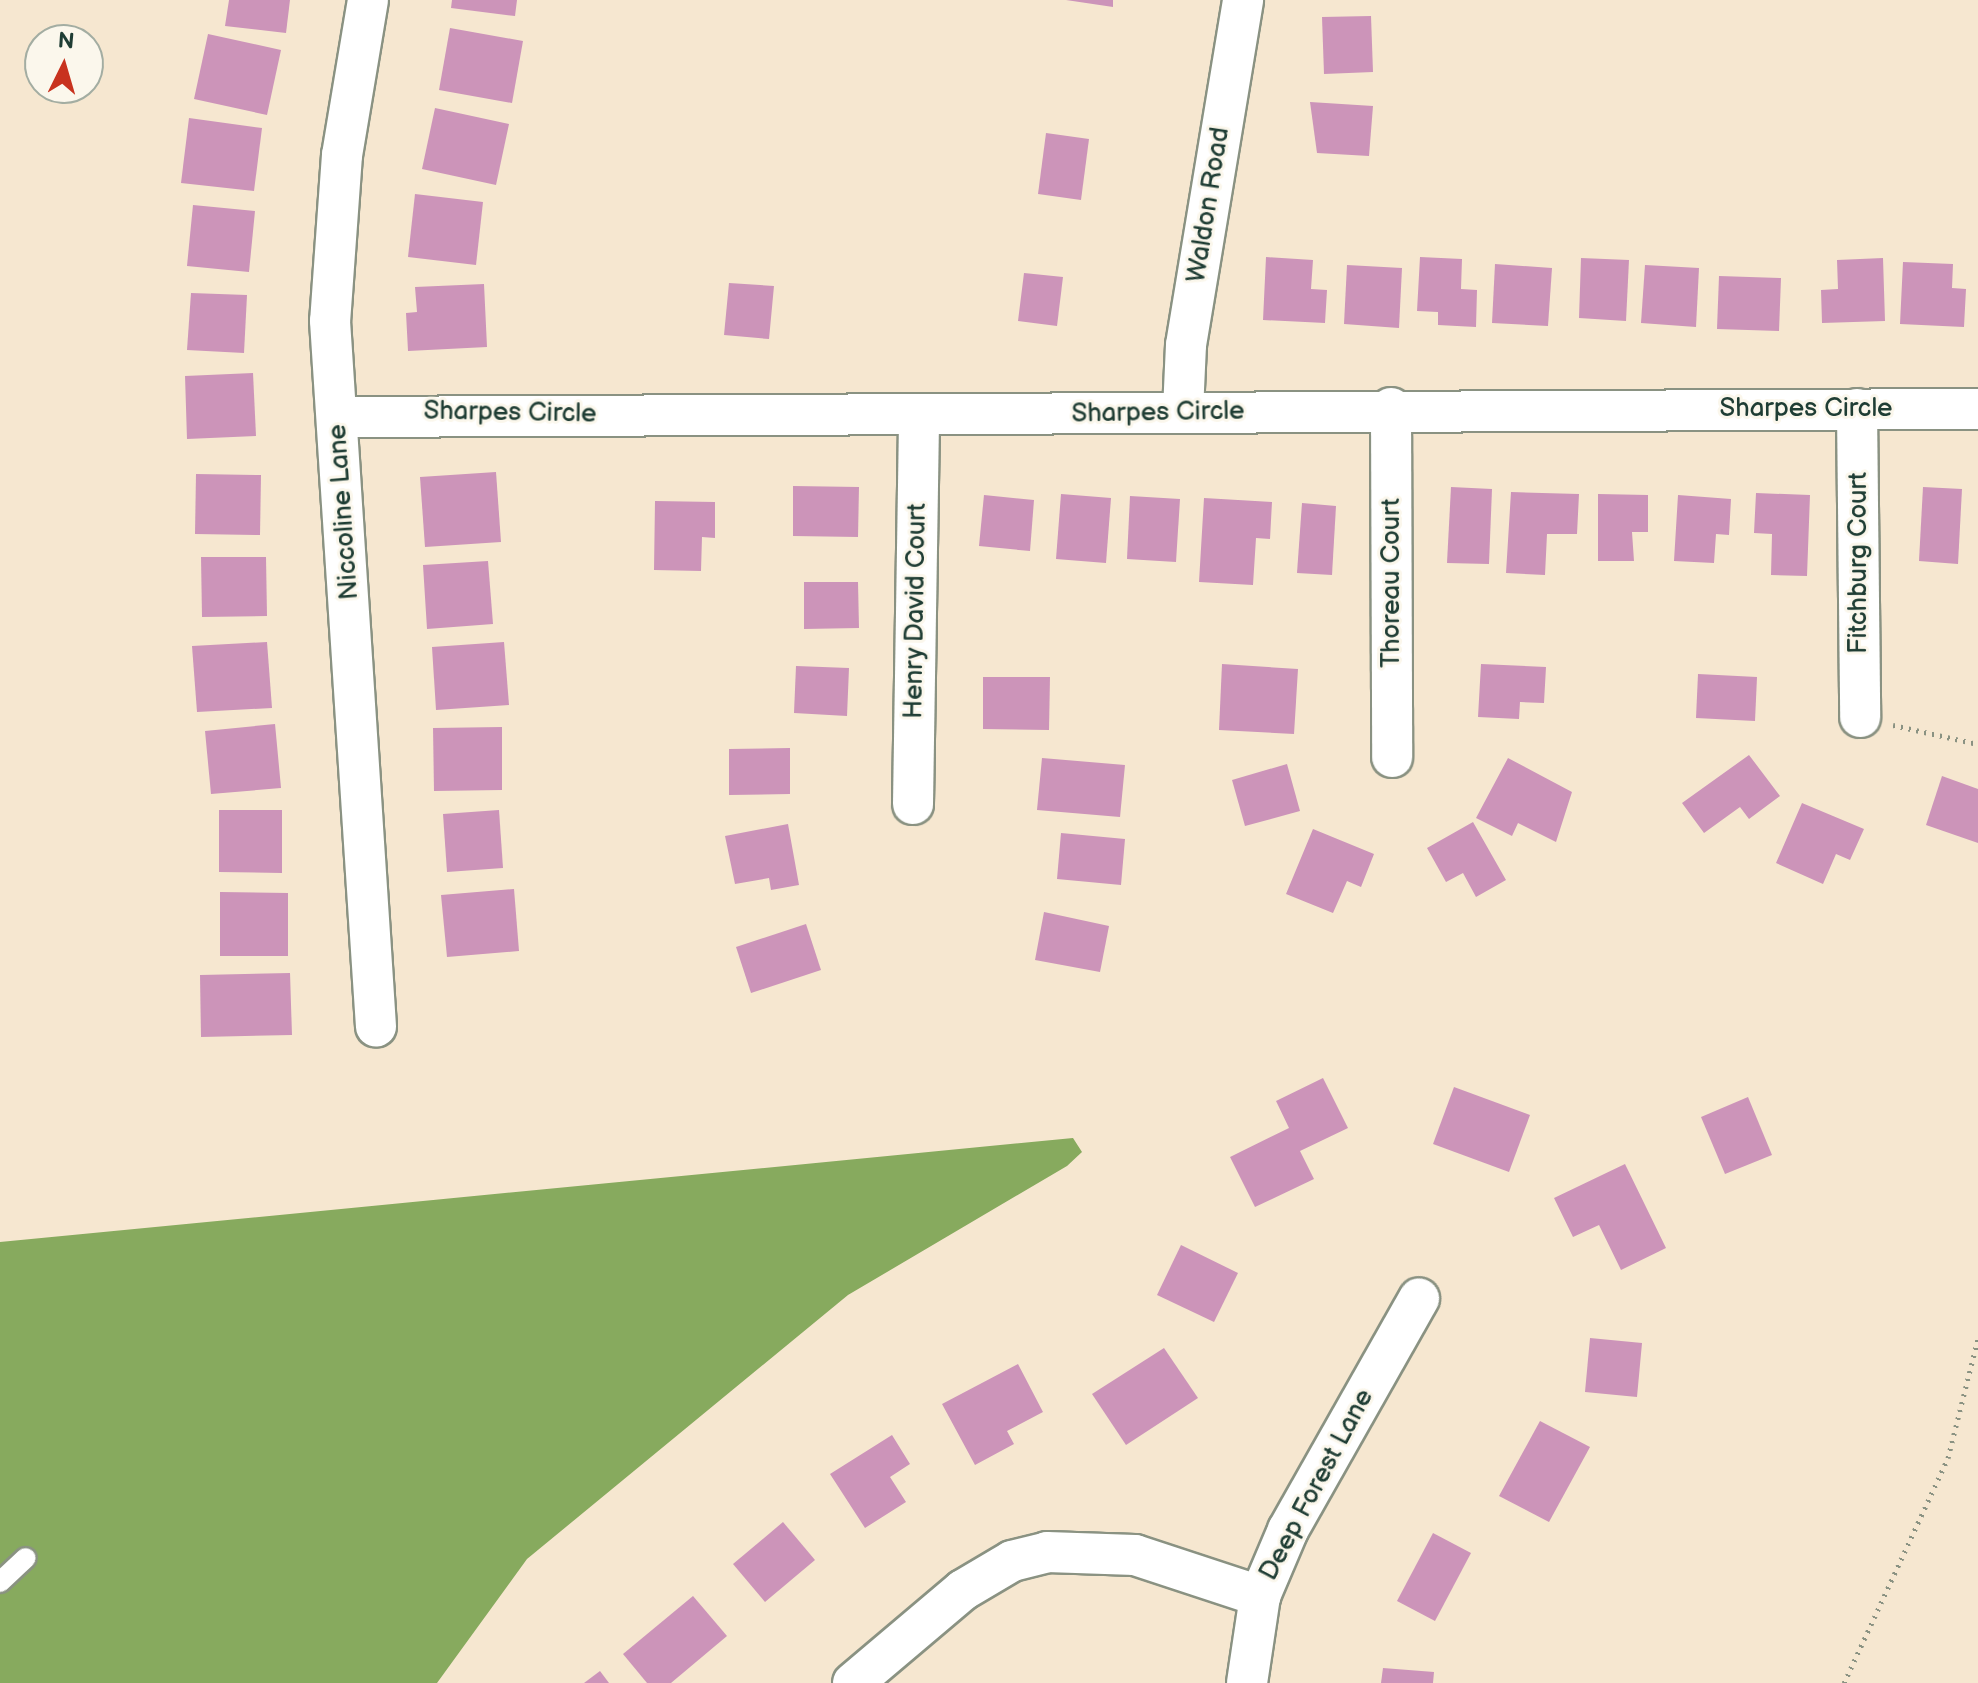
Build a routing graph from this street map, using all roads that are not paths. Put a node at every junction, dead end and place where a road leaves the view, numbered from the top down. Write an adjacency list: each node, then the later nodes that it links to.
1 (368, 0): 7 (street, Niccoline Lane)
2 (1243, 0): 6 (street, Waldon Road)
3 (1391, 408): 4 (street, Sharpes Circle); 6 (street, Sharpes Circle); 10 (street, Thoreau Court)
4 (1857, 409): 5 (street, Sharpes Circle); 9 (street, Fitchburg Court)
5 (1978, 409)
6 (1183, 411): 8 (street, Sharpes Circle)
7 (338, 417): 8 (street, Sharpes Circle); 12 (street, Niccoline Lane)
8 (919, 418): 11 (street, Henry David Court)
9 (1860, 717)
10 (1392, 757)
11 (913, 804)
12 (376, 1027)
13 (1419, 1298): 16 (street, Deep Forest Lane)
14 (26, 1558): 15 (lane)
15 (0, 1582)
16 (1260, 1596): 17 (street); 18 (street, Deep Forest Lane)
17 (853, 1683)
18 (1247, 1683)

